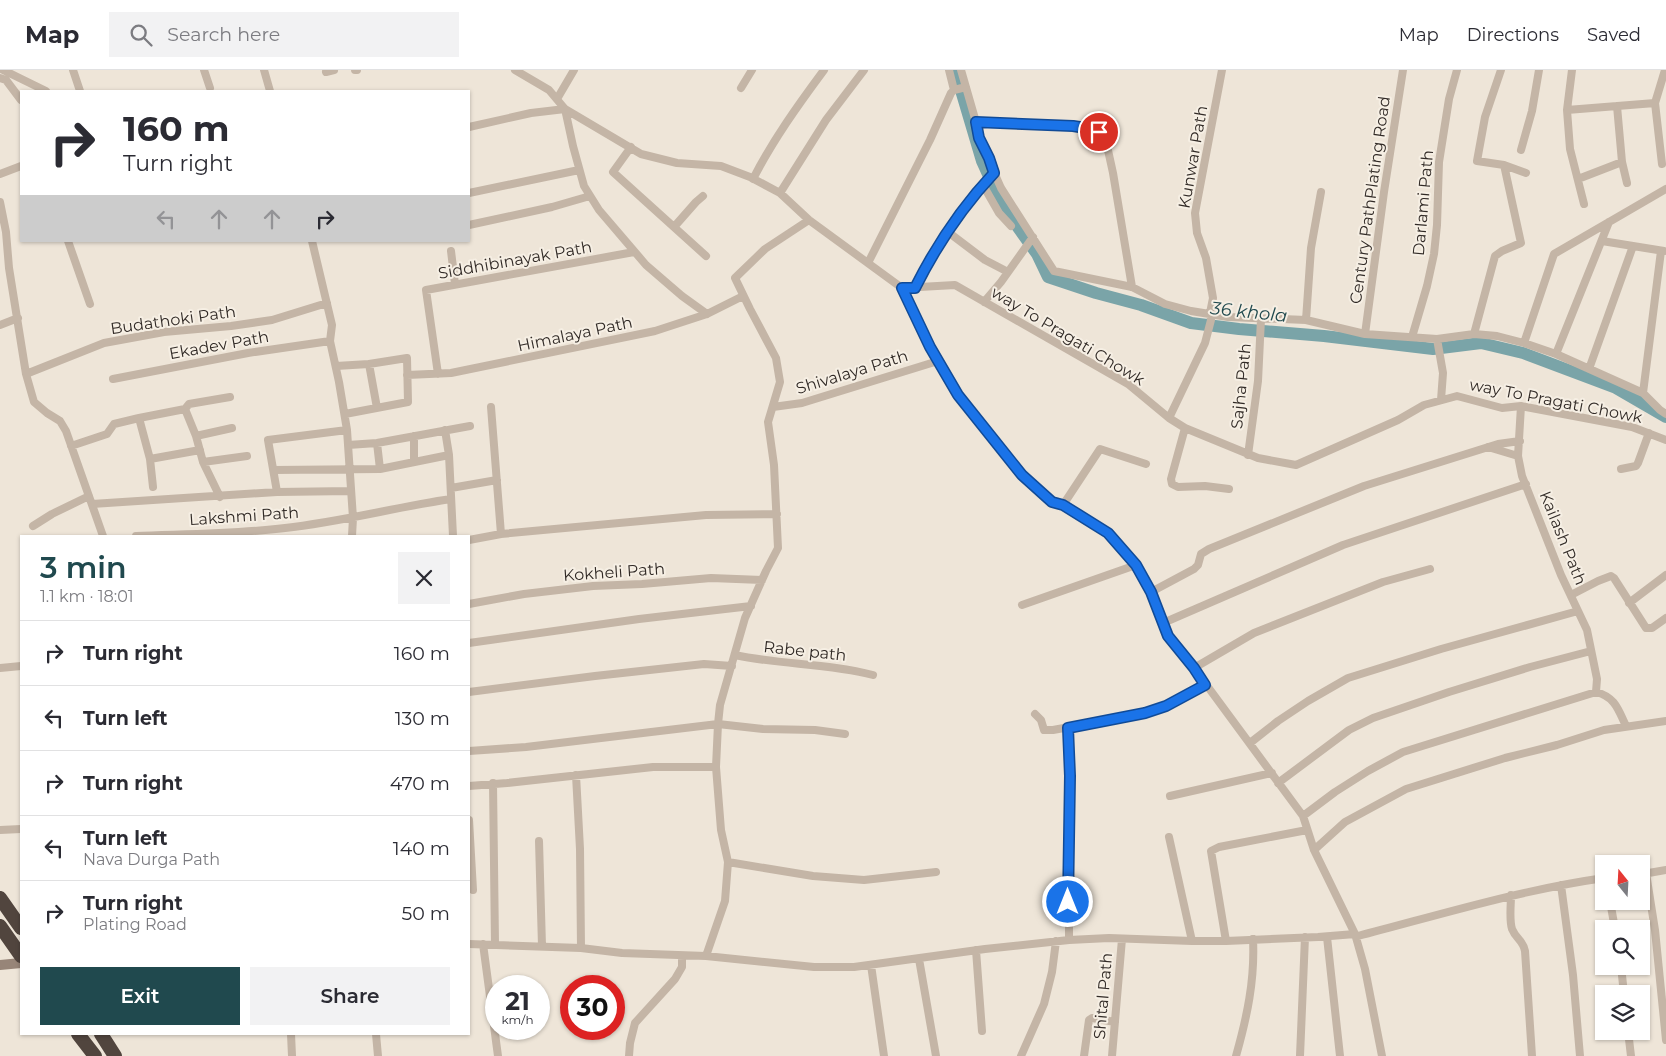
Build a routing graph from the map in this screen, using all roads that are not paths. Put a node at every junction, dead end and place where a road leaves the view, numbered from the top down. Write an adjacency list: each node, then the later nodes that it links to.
1 (3, 70): 19 (street)
2 (73, 70): 25 (street)
3 (204, 70): 22 (street)
4 (515, 70): 29 (street)
5 (574, 70): 29 (street)
6 (752, 70): 23 (street)
7 (824, 70): 46 (street)
8 (864, 70): 53 (street)
9 (949, 70): 27 (street)
10 (961, 70): 21 (street)
11 (1222, 70): 83 (street, Kunwar Path)
12 (1403, 70): 89 (street, Century PathPlating Road)
13 (1457, 70): 91 (street, Darlami Path)
14 (1501, 70): 40 (street)
15 (1538, 70): 37 (street)
16 (1572, 70): 33 (street)
17 (1665, 70): 30 (street)
18 (267, 71): 26 (street)
19 (16, 73): 24 (street)
20 (0, 78): 28 (street)
21 (966, 87): 27 (street); 34 (street)
22 (210, 88)
23 (741, 88)
24 (44, 90)
25 (80, 90)
26 (270, 90)
27 (954, 90): 73 (street)
28 (20, 99)
29 (557, 99): 32 (street)
30 (1655, 103): 31 (street); 39 (street)
31 (1617, 106): 33 (street); 38 (street)
32 (565, 109): 35 (street); 36 (street); 42 (street)
33 (1567, 110): 47 (street)
34 (976, 122): 43 (street); 76 (street)
35 (470, 127)
36 (631, 147): 46 (street); 62 (street)
37 (1522, 150)
38 (1622, 162): 47 (street); 48 (street)
39 (1662, 164)
40 (1504, 165): 44 (street); 90 (street)
41 (20, 166): 45 (street)
42 (579, 170): 52 (street); 54 (street)
43 (994, 173): 49 (street); 64 (street)
44 (1526, 173)
45 (0, 174)
46 (753, 179): 53 (street)
47 (1578, 179): 57 (street)
48 (1627, 183)
49 (983, 185): 61 (street); 63 (street)
50 (1666, 190): 59 (street)
51 (1320, 192): 87 (street)
52 (470, 193)
53 (780, 193): 58 (street)
54 (590, 196): 60 (street); 71 (street)
55 (703, 196): 62 (street)
56 (0, 202): 85 (street)
57 (1584, 204)
58 (809, 220): 73 (street); 79 (street)
59 (1610, 221): 65 (street); 94 (street)
60 (470, 225)
61 (1011, 226)
62 (674, 227): 72 (street)
63 (948, 232): 74 (street); 78 (street)
64 (1033, 237): 74 (street); 76 (street)
65 (1602, 241): 68 (street); 95 (street)
66 (68, 242): 82 (street)
67 (312, 242): 81 (street)
68 (1633, 246): 70 (street); 99 (street)
69 (451, 251): 75 (street)
70 (1664, 251): 104 (street)
71 (634, 252): 75 (street, Siddhibinayak Path); 84 (street)
72 (706, 256)
73 (868, 263): 77 (street)
74 (1008, 272): 80 (street)
75 (455, 284): 101 (street, Siddhibinayak Path)
76 (1132, 287): 83 (street)
77 (902, 288): 78 (street, way To Pragati Chowk); 96 (street)
78 (915, 288): 80 (street, way To Pragati Chowk)
79 (743, 296): 84 (street, Himalaya Path); 109 (street)
80 (984, 302): 115 (street, way To Pragati Chowk)
81 (326, 303): 93 (street); 100 (street, Budathoki Path)
82 (90, 304)
83 (1210, 313): 86 (street); 115 (street, Kunwar Path)
84 (707, 314): 101 (street, Himalaya Path)
85 (18, 318): 88 (street); 100 (street)
86 (1261, 319): 87 (street); 132 (street, Sajha Path)
87 (1306, 320): 89 (street)
88 (0, 325)
89 (1365, 334): 91 (street)
90 (1474, 334): 92 (street); 94 (street)
91 (1412, 337): 92 (street)
92 (1436, 339): 106 (street)
93 (330, 342): 98 (street); 103 (street, Ekadev Path)
94 (1524, 343): 95 (street)
95 (1556, 354): 99 (street)
96 (938, 361): 109 (street, Shivalaya Path); 153 (street)
97 (369, 364): 98 (street); 102 (street); 110 (street)
98 (336, 366): 112 (street)
99 (1589, 369): 104 (street)
100 (26, 374): 128 (street)
101 (438, 374): 102 (street, Himalaya Path)
102 (407, 375): 110 (street)
103 (113, 379)
104 (1643, 393): 113 (street)
105 (230, 396): 111 (street)
106 (1441, 400): 107 (street, way To Pragati Chowk); 132 (street, way To Pragati Chowk)
107 (1522, 406): 121 (street, way To Pragati Chowk); 125 (street, Kailash Path)
108 (491, 407): 143 (street)
109 (774, 407): 154 (street)
110 (377, 408): 112 (street)
111 (185, 409): 114 (street); 122 (street)
112 (345, 414): 119 (street)
113 (1666, 414)
114 (139, 418): 128 (street); 135 (street)
115 (1169, 418): 118 (street, way To Pragati Chowk)
116 (470, 426): 120 (street)
117 (232, 428): 122 (street)
118 (1185, 428): 132 (street, way To Pragati Chowk); 147 (street)
119 (347, 430): 127 (street); 142 (street)
120 (445, 430): 123 (street); 131 (street)
121 (1649, 433): 124 (street, way To Pragati Chowk); 141 (street)
122 (196, 436): 130 (street)
123 (414, 436): 126 (street); 137 (street)
124 (1666, 440)
125 (1520, 441): 129 (street); 134 (street, Kailash Path)
126 (377, 443): 127 (street); 140 (street)
127 (348, 445): 139 (street)
128 (71, 446): 152 (street)
129 (1488, 447): 134 (street); 167 (street)
130 (200, 450): 135 (street); 136 (street)
131 (449, 455): 137 (street); 146 (street)
132 (1248, 455)
133 (247, 456): 136 (street)
134 (1518, 456): 144 (street, Kailash Path)
135 (150, 459): 145 (street)
136 (204, 462): 150 (street)
137 (414, 462): 140 (street)
138 (1146, 464): 153 (street)
139 (349, 469): 140 (street); 142 (street); 148 (street)
140 (380, 469)
141 (1621, 469)
142 (274, 470): 149 (street)
143 (497, 480): 146 (street); 157 (street)
144 (1526, 484): 168 (street, Kailash Path); 175 (street)
145 (153, 487)
146 (451, 488): 151 (street)
147 (1229, 489)
148 (351, 491): 149 (street, Lakshmi Path); 155 (street)
149 (277, 492): 150 (street, Lakshmi Path)
150 (220, 497): 152 (street, Lakshmi Path)
151 (451, 498): 155 (street, Lakshmi Path); 161 (street)
152 (91, 500): 156 (street); 158 (street)
153 (1063, 505): 163 (street)
154 (777, 514): 157 (street); 166 (street)
155 (352, 518): 159 (street, Lakshmi Path); 160 (street)
156 (33, 526)
157 (501, 534): 162 (street)
158 (103, 535)
159 (162, 535)
160 (352, 535)
161 (453, 535)
162 (470, 540)
163 (1136, 565): 167 (street); 171 (street)
164 (1430, 570): 182 (street)
165 (1666, 575): 169 (street)
166 (762, 580): 170 (street, Kokheli Path); 172 (street)
167 (1151, 592): 175 (street)
168 (1571, 595): 169 (street); 173 (street, Kailash Path)
169 (1629, 603): 174 (street)
170 (470, 604)
171 (1022, 605)
172 (750, 606): 176 (street); 178 (street)
173 (1578, 611): 177 (street, Kailash Path); 193 (street)
174 (1666, 618)
175 (1163, 623): 182 (street)
176 (470, 643)
177 (1591, 651): 186 (street, Kailash Path); 199 (street)
178 (735, 655): 180 (street); 183 (street, Rabe path)
179 (20, 666): 181 (street)
180 (732, 666): 185 (street); 189 (street)
181 (0, 668)
182 (1194, 668): 184 (street)
183 (873, 675)
184 (1205, 685): 191 (street); 193 (street)
185 (470, 692)
186 (1596, 692): 190 (street); 202 (street)
187 (1036, 714): 191 (street)
188 (1666, 721): 190 (street)
189 (718, 724): 192 (street); 194 (street); 195 (street)
190 (1626, 726): 209 (street)
191 (1068, 728): 227 (street)
192 (845, 734)
193 (1250, 743): 196 (street)
194 (470, 752)
195 (716, 767): 197 (street); 210 (street)
196 (1272, 773): 199 (street); 201 (street)
197 (576, 775): 198 (street); 235 (street)
198 (493, 783): 200 (street); 233 (street)
199 (1278, 783): 202 (street)
200 (470, 786)
201 (1170, 796)
202 (1303, 816): 205 (street)
203 (20, 829): 204 (street)
204 (0, 830)
205 (1308, 830): 209 (street); 230 (street)
206 (470, 834): 216 (street)
207 (1169, 837): 229 (street)
208 (539, 841): 234 (street)
209 (1314, 850): 222 (street)
210 (728, 862): 212 (street); 238 (street)
211 (1666, 870): 213 (street)
212 (936, 872)
213 (1650, 873)
214 (1595, 879): 215 (street)
215 (1561, 885): 217 (street); 267 (street)
216 (474, 890)
217 (1511, 895): 222 (street); 266 (street)
218 (0, 898): 221 (highway)
219 (1650, 905): 250 (street)
220 (0, 926): 240 (highway)
221 (20, 927)
222 (1355, 934): 224 (street); 265 (street)
223 (1305, 937): 224 (street); 226 (street); 263 (street)
224 (1327, 937): 264 (street)
225 (1122, 939): 227 (street); 229 (street); 243 (street, Shital Path)
226 (1253, 939): 230 (street); 262 (street)
227 (1069, 940): 228 (street)
228 (1056, 941): 236 (street); 259 (street)
229 (1192, 941): 230 (street)
230 (1226, 941)
231 (470, 944): 232 (street)
232 (483, 944): 233 (street); 255 (street)
233 (495, 944): 234 (street)
234 (542, 946): 235 (street)
235 (581, 948): 237 (street)
236 (976, 950): 239 (street); 244 (street)
237 (682, 956): 238 (street); 256 (street)
238 (706, 956): 242 (street)
239 (919, 959): 242 (street); 258 (street)
240 (18, 961): 241 (street)
241 (0, 965)
242 (871, 965): 257 (street)
243 (1115, 1022): 260 (street); 261 (street, Shital Path)
244 (982, 1031)
245 (79, 1035): 251 (highway)
246 (102, 1035): 252 (highway)
247 (291, 1035): 253 (street)
248 (376, 1035): 254 (street)
249 (1629, 1040): 268 (street)
250 (1666, 1040)
251 (94, 1056)
252 (115, 1056)
253 (292, 1056)
254 (378, 1056)
255 (498, 1056)
256 (629, 1056)
257 (884, 1056)
258 (936, 1056)
259 (1021, 1056)
260 (1084, 1056)
261 (1112, 1056)
262 (1236, 1056)
263 (1300, 1056)
264 (1340, 1056)
265 (1382, 1056)
266 (1532, 1056)
267 (1580, 1056)
268 (1631, 1056)

